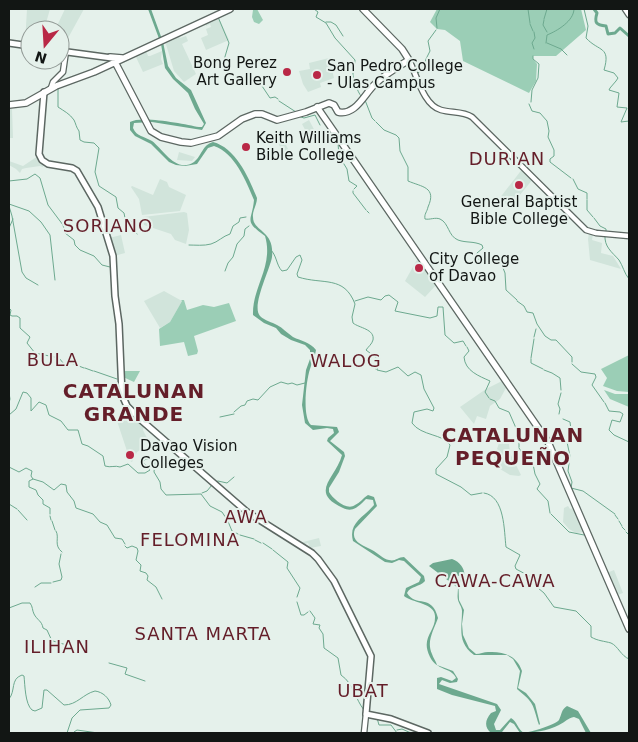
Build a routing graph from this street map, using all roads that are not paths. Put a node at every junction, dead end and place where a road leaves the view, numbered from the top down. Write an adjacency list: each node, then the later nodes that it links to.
1 (230, 9): 8 (highway)
2 (363, 9): 7 (highway)
3 (625, 9): 4 (main road)
4 (629, 15)
5 (70, 52): 6 (main road)
6 (108, 57): 8 (highway); 8 (highway)
7 (409, 60): 13 (highway); 14 (main road)
8 (118, 64): 10 (highway); 13 (highway)
9 (63, 70): 10 (main road)
10 (51, 88): 11 (highway)
11 (44, 92): 12 (highway); 16 (main road)
12 (9, 105)
13 (318, 108): 15 (highway)
14 (629, 236)
15 (629, 629)
16 (366, 714): 17 (main road); 18 (main road)
17 (364, 733)
18 (428, 733)

